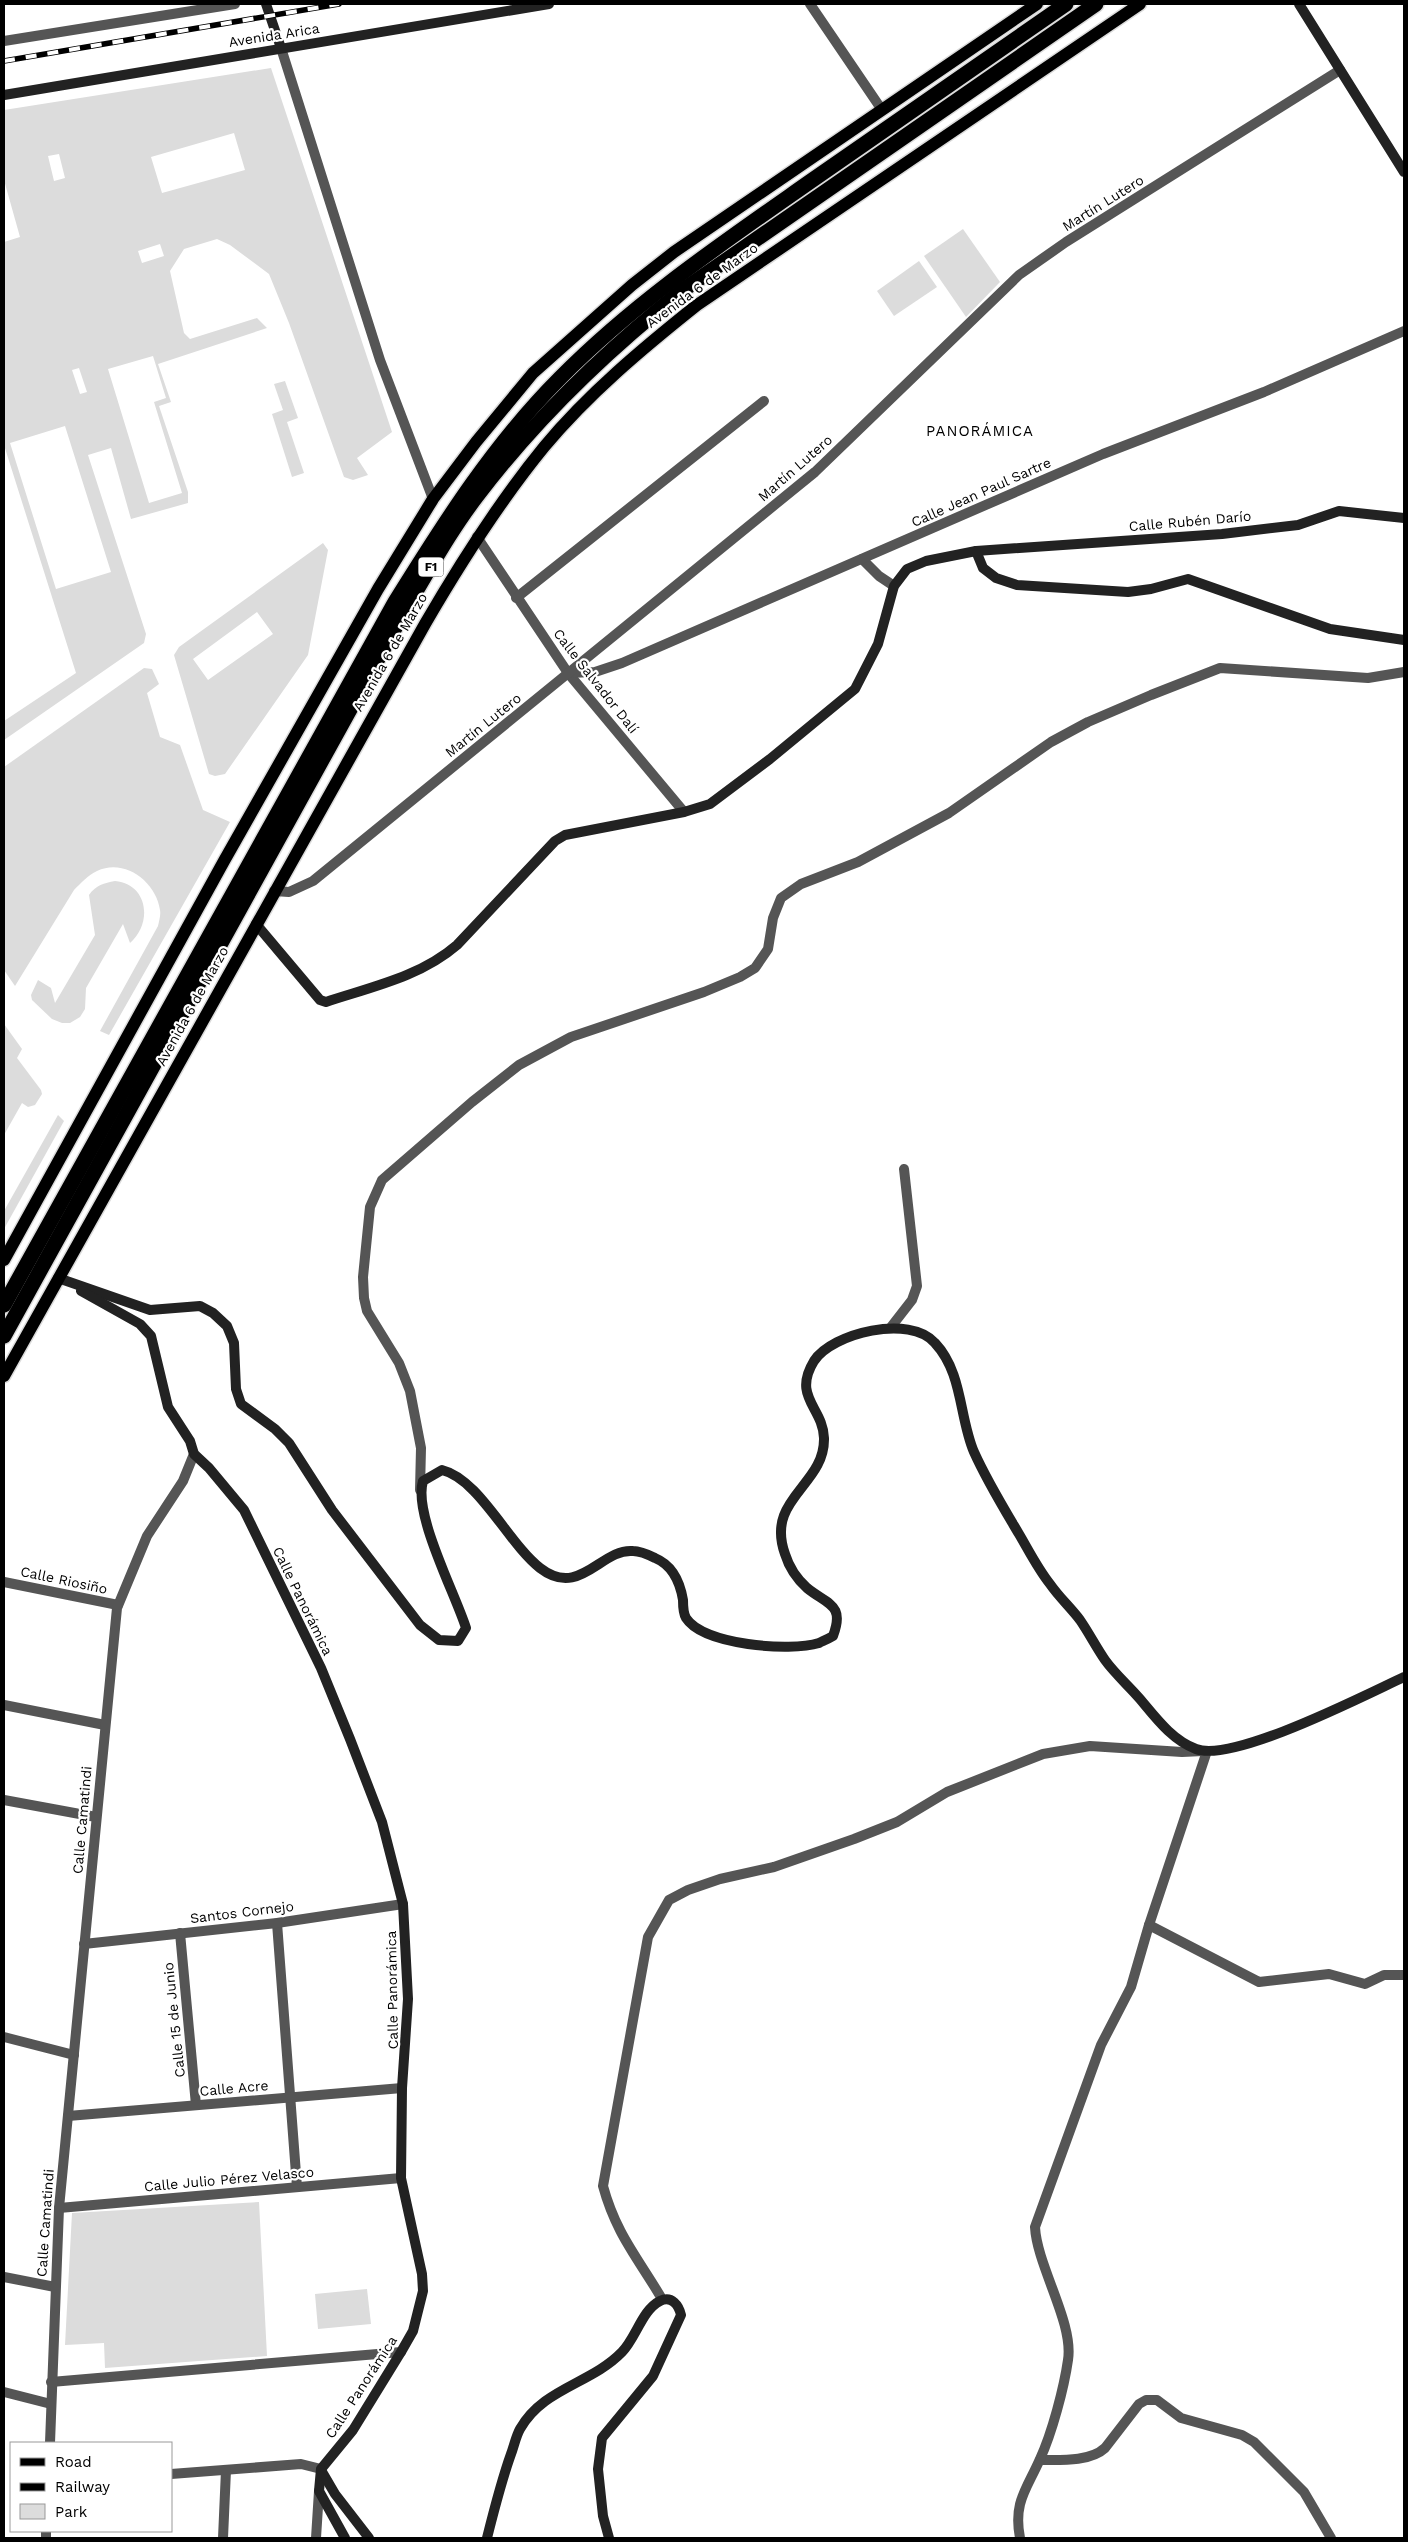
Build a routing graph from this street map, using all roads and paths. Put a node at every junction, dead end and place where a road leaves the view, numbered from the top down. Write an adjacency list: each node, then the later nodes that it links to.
1 (235, 4): 10 (street)
2 (266, 4): 11 (street)
3 (549, 4): 11 (street, Avenida Arica)
4 (810, 4): 14 (street)
5 (1037, 4): 14 (main road)
6 (1066, 4): 34 (highway, Avenida 6 de Marzo / F1)
7 (1096, 4): 36 (highway, Avenida 6 de Marzo / F1)
8 (1140, 4): 20 (main road, Avenida 6 de Marzo)
9 (1299, 4): 12 (street)
10 (4, 41)
11 (282, 48): 13 (street, Avenida Arica); 18 (street)
12 (1340, 70): 15 (street); 27 (street, Martín Lutero)
13 (4, 95)
14 (882, 110): 18 (main road)
15 (1404, 172)
16 (1404, 331): 22 (street, Calle Jean Paul Sartre)
17 (764, 401): 24 (street)
18 (432, 499): 32 (main road)
19 (1404, 518): 21 (street, Calle Rubén Darío)
20 (477, 537): 24 (street, Calle Salvador Dalí); 29 (main road, Avenida 6 de Marzo)
21 (976, 551): 23 (street, Calle Rubén Darío); 25 (street)
22 (862, 559): 23 (street); 27 (street, Calle Jean Paul Sartre)
23 (894, 586): 28 (street)
24 (516, 598): 27 (street, Calle Salvador Dalí)
25 (1404, 640)
26 (1404, 672): 39 (street)
27 (568, 673): 28 (street, Calle Salvador Dalí); 29 (street, Martín Lutero)
28 (684, 812): 30 (street)
29 (274, 891): 30 (main road, Avenida 6 de Marzo)
30 (256, 924): 33 (main road, Avenida 6 de Marzo)
31 (904, 1169): 35 (street)
32 (4, 1260)
33 (58, 1278): 37 (main road, Avenida 6 de Marzo); 38 (street); 39 (street)
34 (4, 1305)
35 (891, 1327): 39 (street); 45 (street)
36 (4, 1336)
37 (4, 1376)
38 (194, 1454): 41 (street, Calle Camatindi); 48 (street, Calle Panorámica)
39 (420, 1491)
40 (4, 1582): 41 (street, Calle Riosiño)
41 (118, 1605): 44 (street, Calle Camatindi)
42 (1404, 1677): 45 (street)
43 (4, 1705): 44 (street)
44 (105, 1725): 47 (street, Calle Camatindi)
45 (1203, 1751): 50 (street); 65 (street)
46 (4, 1800): 47 (street)
47 (96, 1817): 52 (street, Calle Camatindi)
48 (403, 1904): 49 (street, Santos Cornejo); 56 (street, Calle Panorámica)
49 (277, 1923): 51 (street, Santos Cornejo); 57 (street)
50 (1149, 1926): 53 (street); 71 (street)
51 (180, 1933): 52 (street, Santos Cornejo); 58 (street, Calle 15 de Junio)
52 (84, 1944): 55 (street, Calle Camatindi)
53 (1404, 1974)
54 (4, 2036): 55 (street)
55 (74, 2055): 59 (street, Calle Camatindi)
56 (402, 2088): 57 (street, Calle Acre); 60 (street, Calle Panorámica)
57 (290, 2097): 58 (street, Calle Acre); 61 (street)
58 (196, 2105): 59 (street, Calle Acre)
59 (68, 2116): 62 (street, Calle Camatindi)
60 (401, 2178): 61 (street, Calle Julio Pérez Velasco); 66 (street, Calle Panorámica)
61 (297, 2187): 62 (street, Calle Julio Pérez Velasco)
62 (59, 2208): 64 (street, Calle Camatindi)
63 (4, 2276): 64 (street)
64 (55, 2287): 67 (street, Calle Camatindi)
65 (662, 2299): 80 (street); 81 (street)
66 (401, 2352): 67 (street); 72 (street, Calle Panorámica)
67 (51, 2382): 69 (street, Calle Camatindi)
68 (4, 2392): 69 (street)
69 (51, 2404): 70 (street, Calle Camatindi)
70 (50, 2442)
71 (1040, 2460): 82 (street); 83 (street)
72 (321, 2469): 73 (street); 75 (street); 79 (street)
73 (226, 2470): 74 (street); 76 (street)
74 (172, 2474)
75 (319, 2491): 77 (street); 78 (street)
76 (223, 2538)
77 (316, 2538)
78 (345, 2538)
79 (369, 2538)
80 (487, 2538)
81 (609, 2538)
82 (1020, 2538)
83 (1331, 2538)

